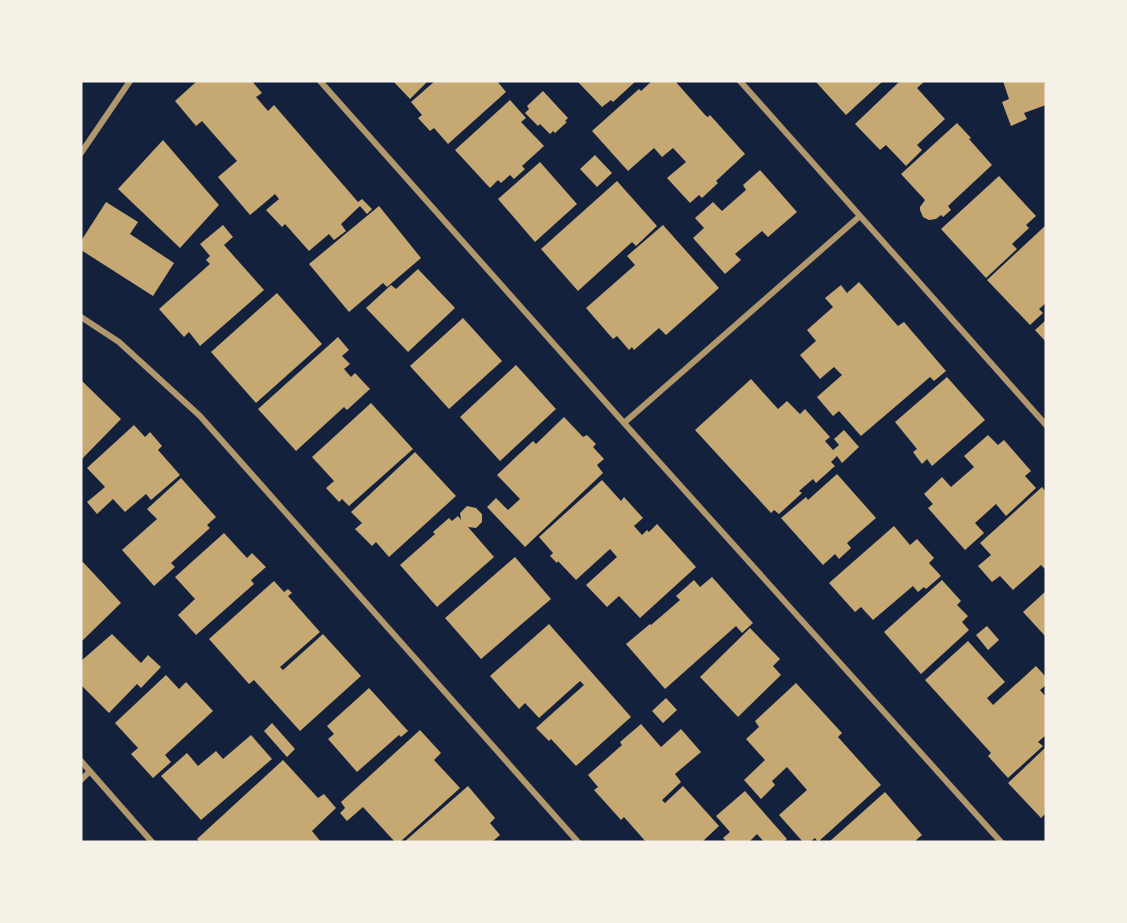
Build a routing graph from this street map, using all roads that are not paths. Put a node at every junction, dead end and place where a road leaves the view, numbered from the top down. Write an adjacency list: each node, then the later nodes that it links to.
1 (130, 81): 4 (street)
2 (320, 81): 7 (street)
3 (740, 81): 5 (street)
4 (81, 153)
5 (860, 216): 7 (street); 8 (street)
6 (81, 317): 13 (street)
7 (624, 423): 14 (street)
8 (1046, 424)
9 (81, 761): 10 (street)
10 (90, 771): 11 (street); 12 (street)
11 (81, 780)
12 (152, 842)
13 (578, 842)
14 (1001, 842)

